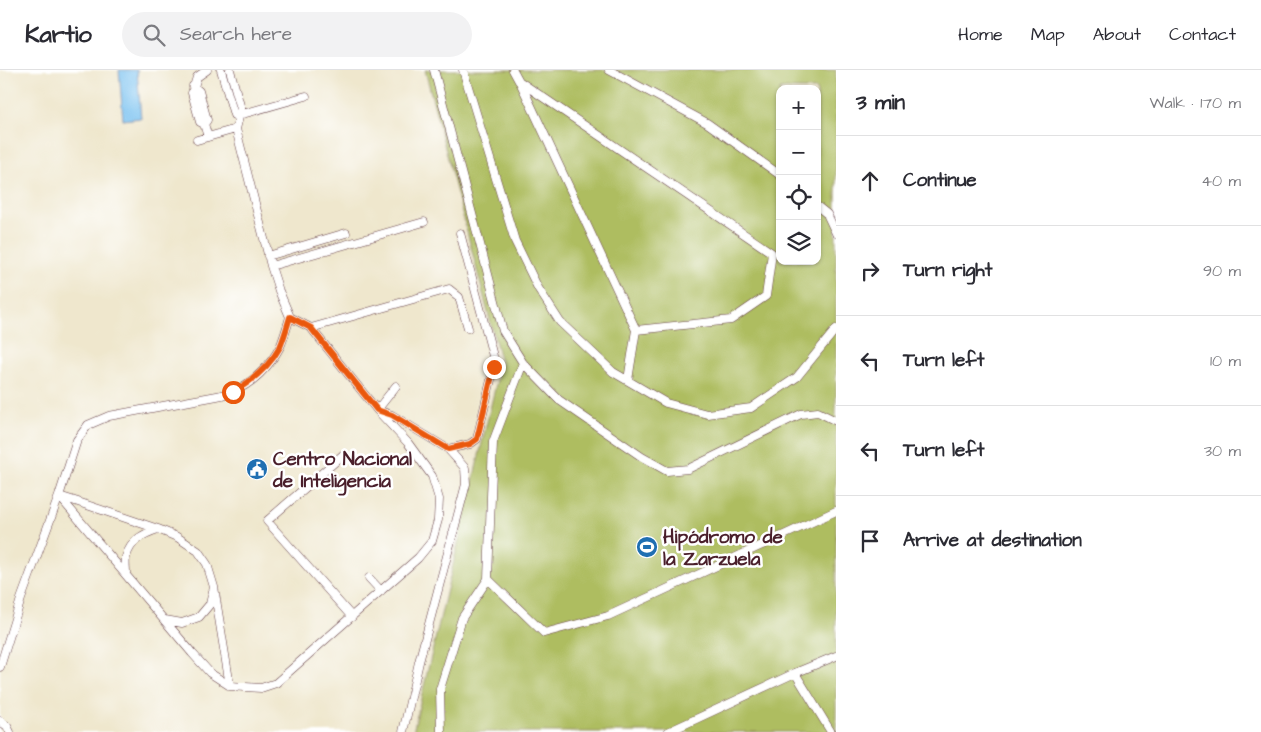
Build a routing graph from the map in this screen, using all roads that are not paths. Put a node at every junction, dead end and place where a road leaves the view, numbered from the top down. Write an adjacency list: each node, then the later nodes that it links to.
1 (207, 70): 12 (lane)
2 (221, 70): 10 (lane)
3 (230, 70): 10 (lane)
4 (434, 70): 27 (lane)
5 (463, 70): 28 (lane)
6 (513, 70): 8 (lane)
7 (608, 70): 14 (lane)
8 (519, 80): 26 (lane); 26 (lane)
9 (306, 96): 10 (lane)
10 (239, 115): 11 (lane)
11 (236, 129): 12 (lane); 20 (lane)
12 (208, 138): 13 (lane)
13 (197, 140)
14 (776, 172)
15 (821, 209): 18 (lane)
16 (424, 222): 21 (lane)
17 (460, 233): 32 (lane)
18 (836, 233)
19 (346, 234): 20 (lane)
20 (268, 256): 21 (lane)
21 (271, 266): 22 (lane)
22 (290, 317): 23 (lane); 34 (lane)
23 (311, 328): 24 (lane); 30 (lane)
24 (468, 328)
25 (836, 329): 28 (lane)
26 (636, 330): 28 (lane)
27 (523, 363): 31 (lane); 39 (lane)
28 (628, 380)
29 (396, 386): 30 (lane)
30 (377, 410): 32 (lane); 41 (lane)
31 (836, 421)
32 (448, 449): 50 (lane)
33 (344, 454): 42 (lane)
34 (59, 496): 36 (lane); 37 (lane); 45 (lane)
35 (836, 511): 39 (lane)
36 (158, 529): 37 (lane); 40 (lane)
37 (126, 573): 43 (lane)
38 (369, 578): 41 (lane)
39 (488, 579): 51 (lane)
40 (214, 586): 43 (lane); 47 (lane)
41 (381, 591): 42 (lane)
42 (352, 617): 47 (lane)
43 (165, 620): 47 (lane)
44 (836, 656): 46 (lane)
45 (0, 667)
46 (796, 673): 52 (lane); 53 (lane)
47 (230, 686)
48 (0, 721): 49 (lane)
49 (10, 732)
50 (403, 732)
51 (441, 732)
52 (668, 732)
53 (830, 732)

